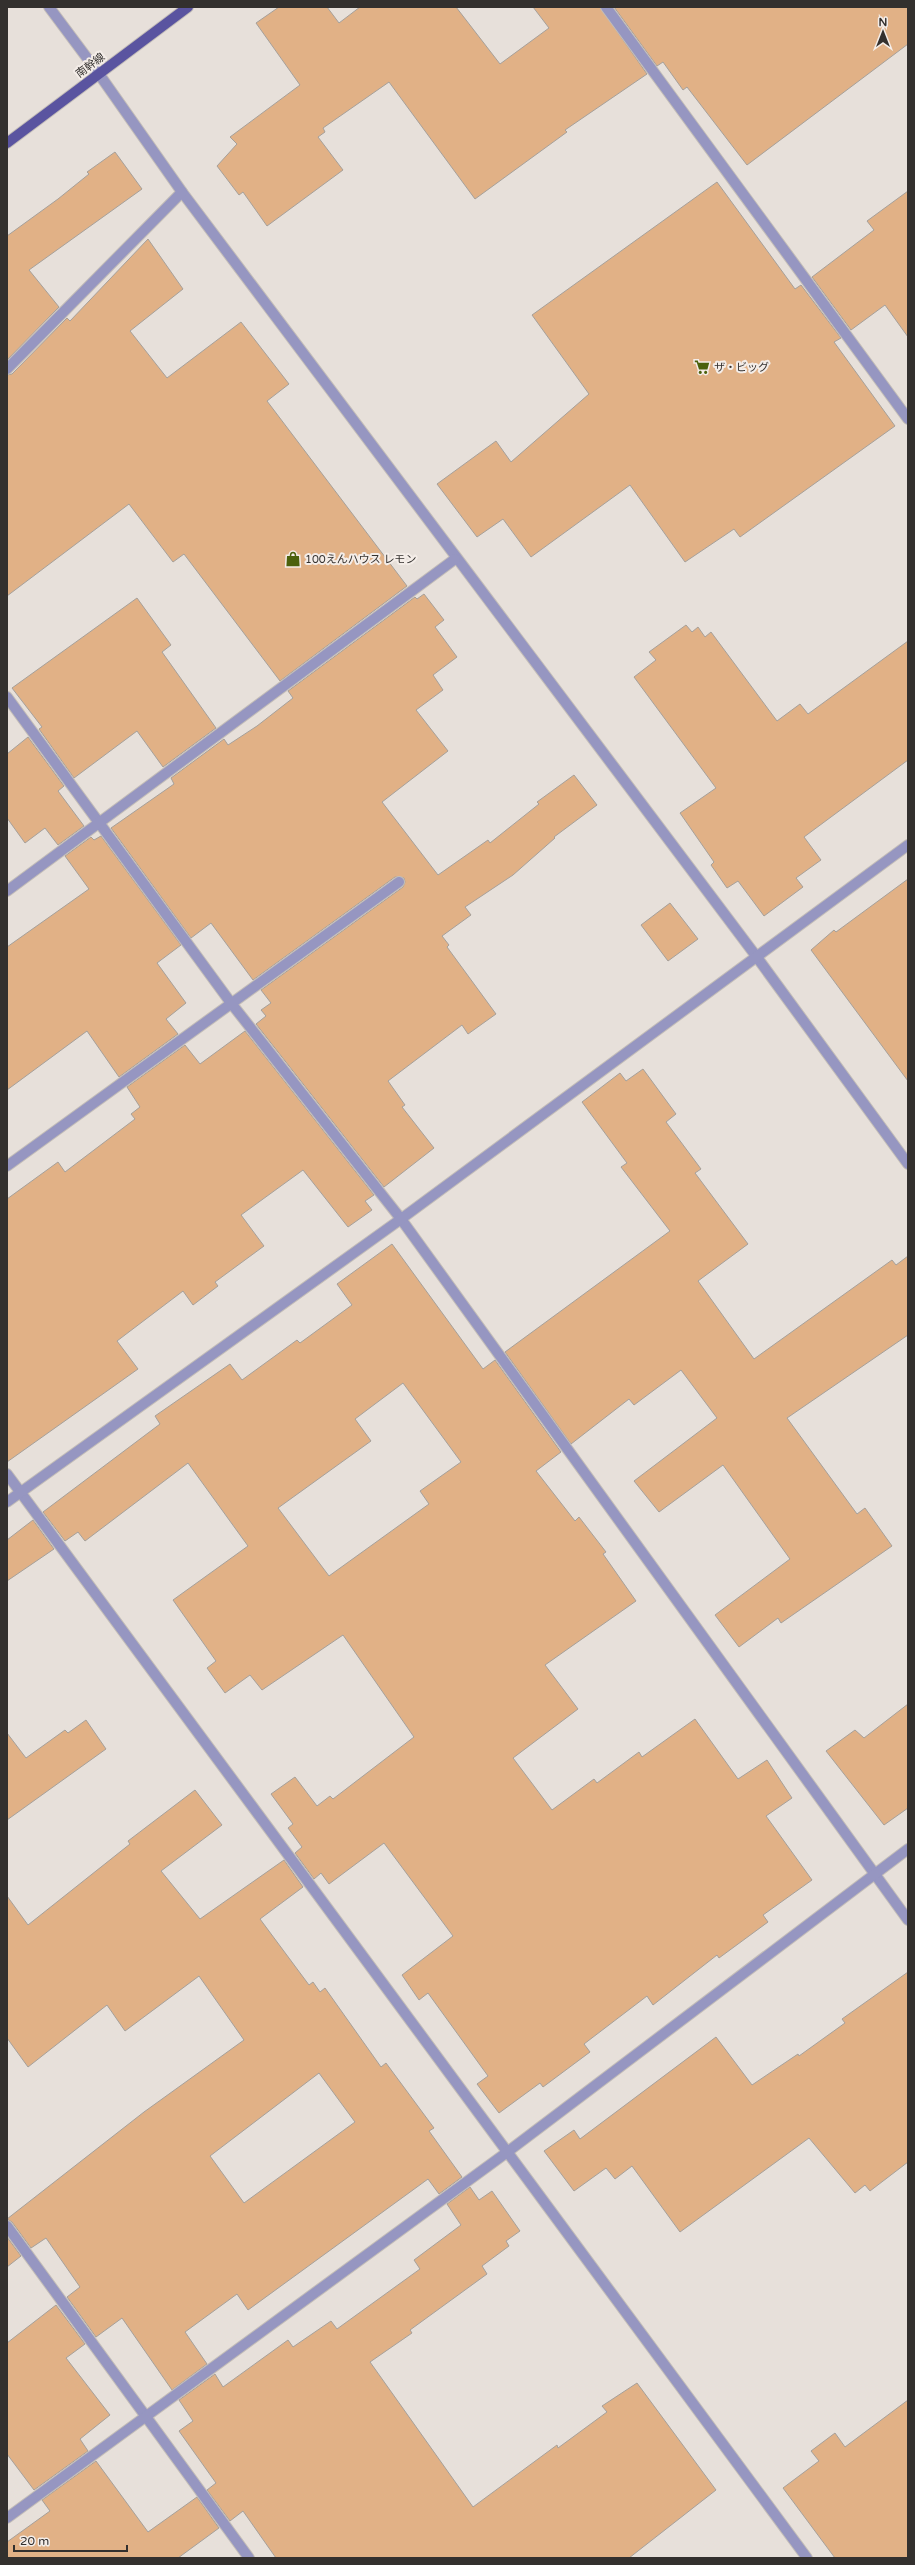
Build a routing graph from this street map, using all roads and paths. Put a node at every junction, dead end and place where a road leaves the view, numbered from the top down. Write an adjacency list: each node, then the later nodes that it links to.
1 (49, 7): 4 (street)
2 (188, 7): 4 (main road, 南幹線)
3 (606, 7): 8 (street)
4 (99, 74): 5 (main road, 南幹線); 6 (street)
5 (7, 143)
6 (182, 192): 7 (street); 9 (street)
7 (7, 369)
8 (908, 419)
9 (455, 559): 11 (street); 15 (street)
10 (7, 697): 11 (street)
11 (100, 823): 14 (street); 16 (street)
12 (908, 845): 15 (street)
13 (399, 882): 16 (street)
14 (7, 891)
15 (756, 956): 17 (street); 19 (street)
16 (231, 1004): 18 (street); 19 (street)
17 (908, 1164)
18 (7, 1166)
19 (401, 1219): 21 (street); 24 (street)
20 (7, 1474): 21 (street)
21 (21, 1492): 22 (street); 26 (street)
22 (7, 1502)
23 (908, 1849): 24 (street)
24 (874, 1875): 25 (street); 26 (street)
25 (908, 1920)
26 (506, 2153): 28 (street); 31 (street)
27 (7, 2226): 28 (street)
28 (145, 2417): 29 (street); 30 (street)
29 (7, 2518)
30 (249, 2558)
31 (807, 2558)

